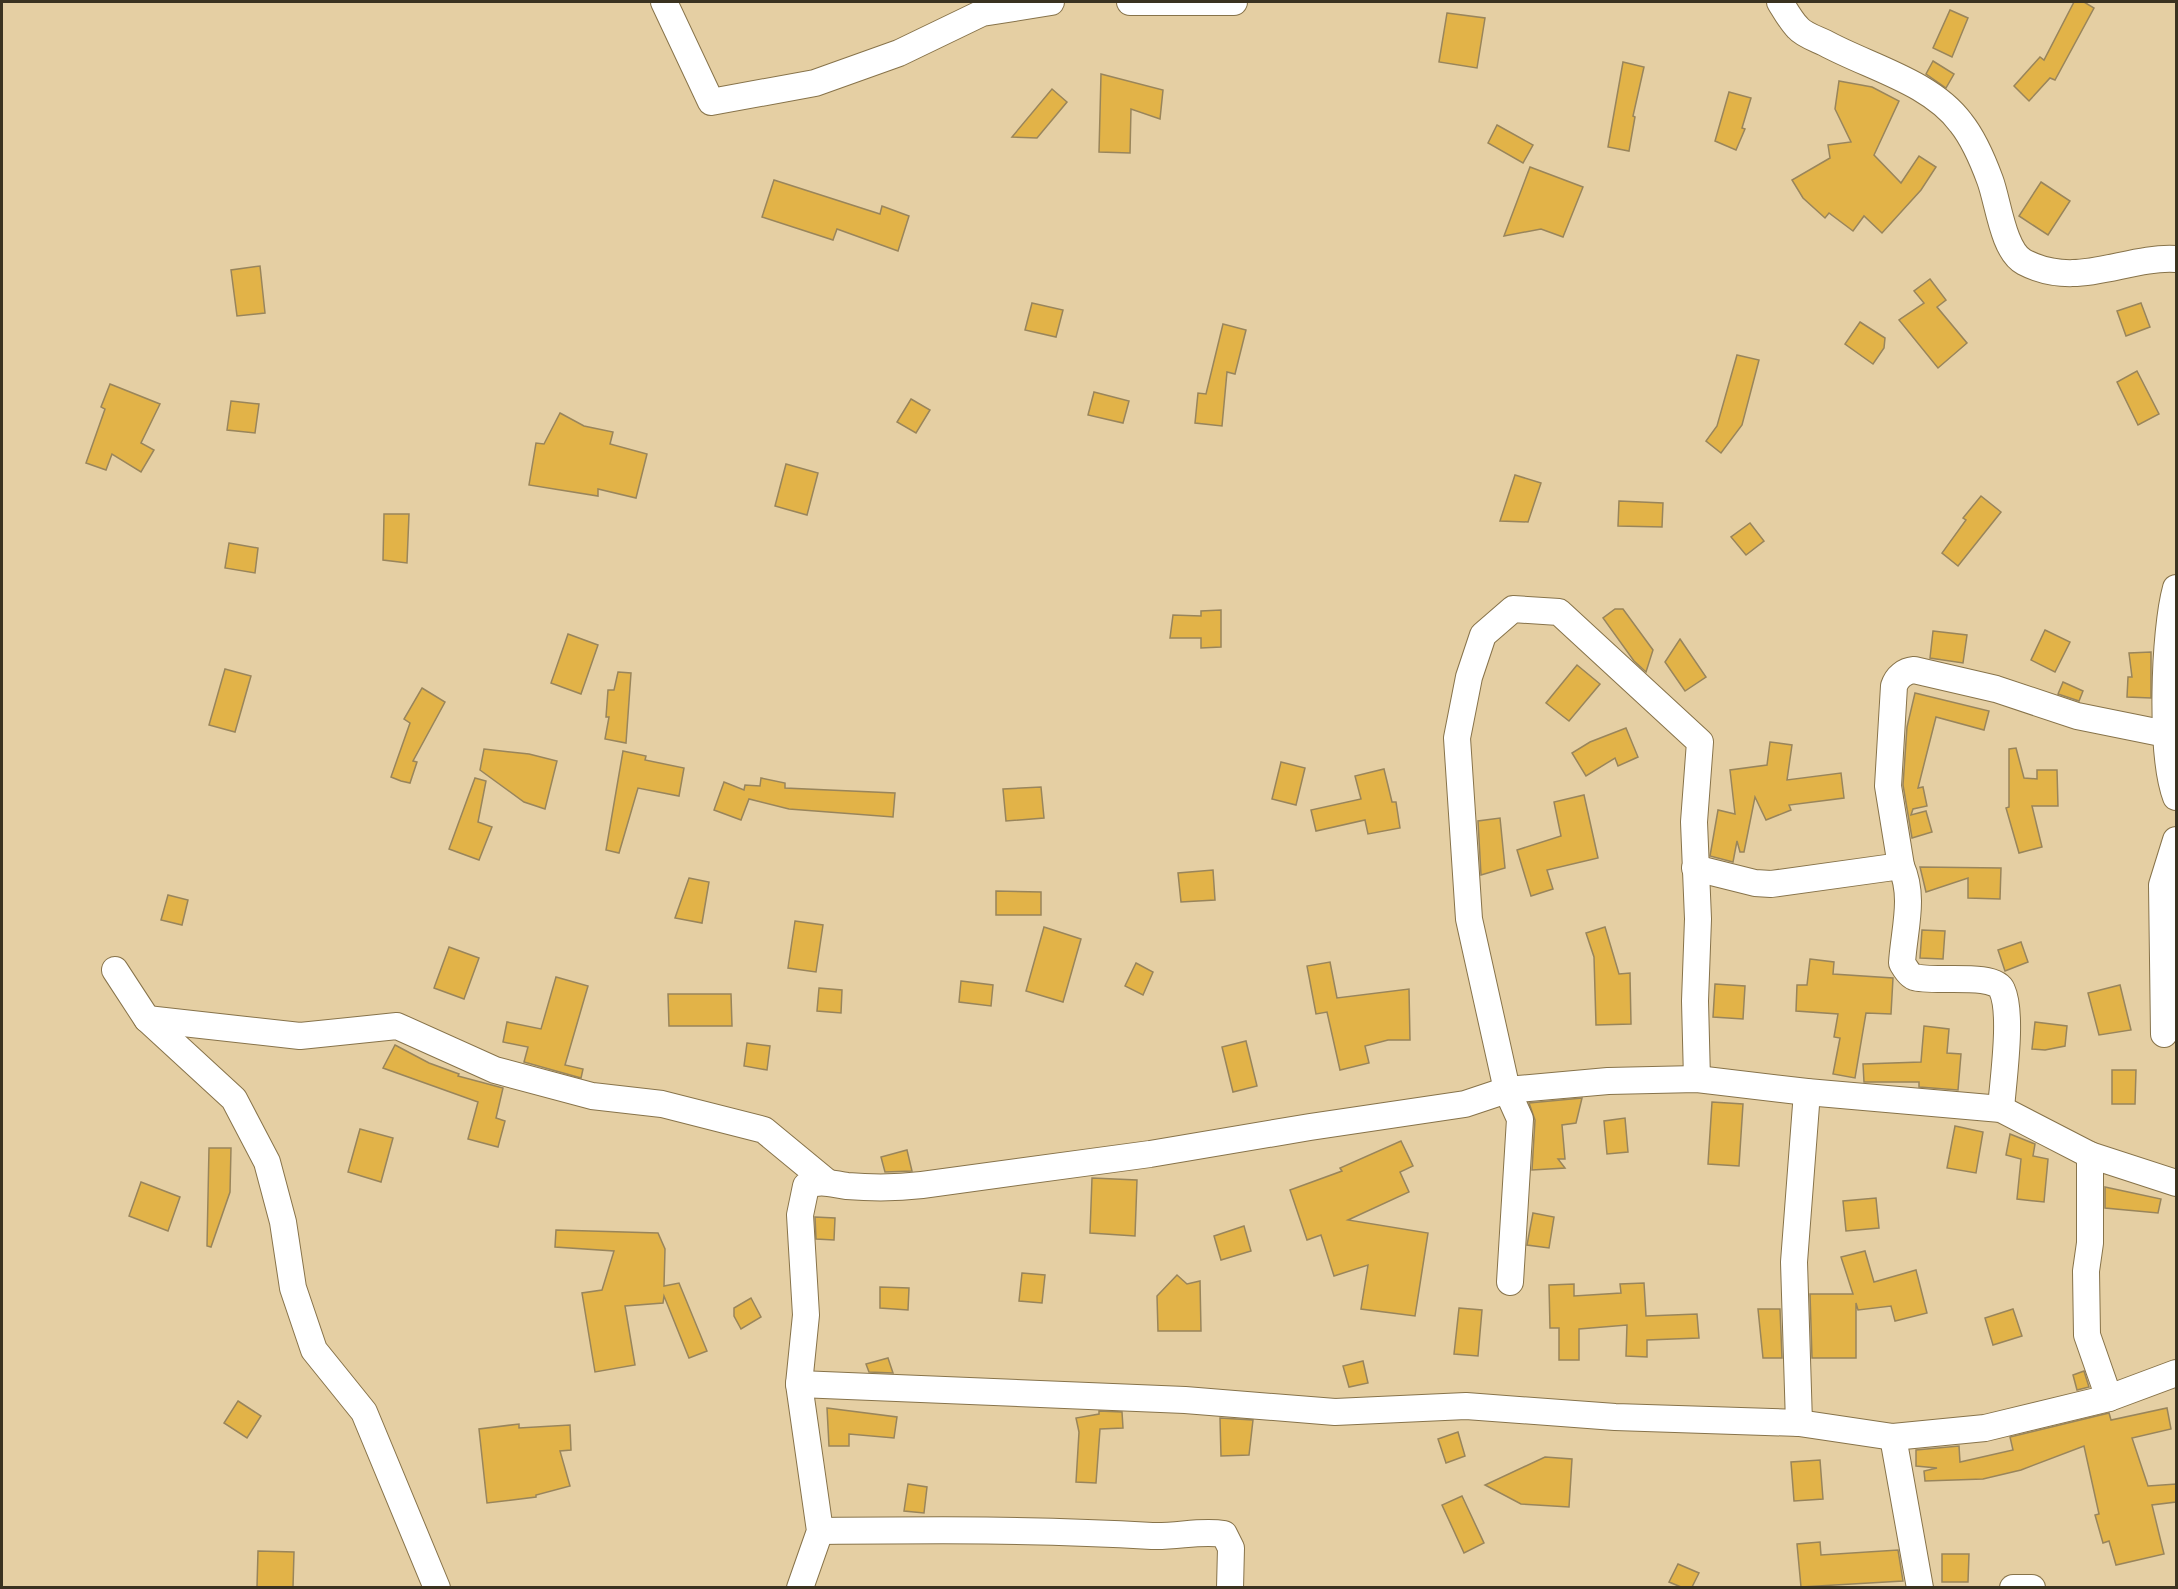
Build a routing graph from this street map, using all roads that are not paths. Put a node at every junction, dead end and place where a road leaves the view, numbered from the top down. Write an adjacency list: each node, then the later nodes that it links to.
1 (664, 2): 2 (street)
2 (1050, 2)
3 (1130, 2): 4 (street)
4 (1234, 2)
5 (1780, 2): 6 (street)
6 (2176, 259)
7 (2176, 588): 8 (street)
8 (2166, 734): 9 (street); 11 (street)
9 (2176, 797)
10 (2176, 840): 15 (street)
11 (1901, 866): 12 (street); 19 (street)
12 (1695, 868): 16 (street); 17 (street)
13 (115, 970): 14 (street)
14 (147, 1019): 21 (street); 30 (street)
15 (2164, 1034)
16 (1697, 1079): 17 (street); 18 (street)
17 (1508, 1090): 21 (street); 23 (street)
18 (1806, 1092): 19 (street); 27 (street)
19 (2001, 1109): 20 (street)
20 (2090, 1155): 22 (street); 26 (street)
21 (827, 1182): 25 (street)
22 (2176, 1183)
23 (1510, 1282)
24 (2176, 1373): 26 (street)
25 (799, 1384): 27 (street); 29 (street)
26 (2109, 1398): 28 (street)
27 (1799, 1423): 28 (street)
28 (1893, 1437): 33 (street)
29 (820, 1531): 31 (street); 32 (street)
30 (437, 1587)
31 (800, 1587)
32 (1230, 1587)
33 (1920, 1587)
34 (2013, 1587): 35 (street)
35 (2032, 1587)

